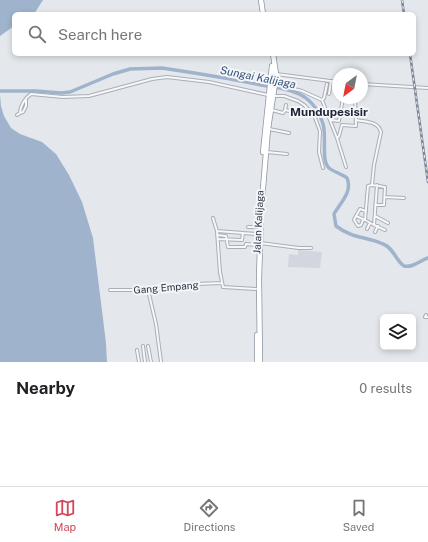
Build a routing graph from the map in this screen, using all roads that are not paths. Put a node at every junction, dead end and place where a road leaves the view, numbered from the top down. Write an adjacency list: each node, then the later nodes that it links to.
1 (261, 0): 3 (highway)
2 (264, 0): 4 (highway)
3 (264, 12)
4 (265, 12)
5 (272, 56): 7 (highway)
6 (272, 56): 9 (highway)
7 (276, 74): 8 (street); 9 (highway)
8 (331, 81): 13 (street)
9 (274, 82): 14 (highway, Jalan Kalijaga); 16 (street)
10 (327, 84): 16 (street)
11 (368, 84): 12 (street)
12 (428, 88)
13 (329, 94)
14 (271, 95): 15 (street); 20 (highway, Jalan Kalijaga); 33 (street); 49 (highway, Jalan Kalijaga)
15 (26, 100): 23 (street); 23 (street)
16 (322, 100): 25 (street)
17 (342, 104): 25 (street)
18 (355, 104): 26 (street)
19 (286, 105): 21 (street)
20 (271, 110): 21 (street); 27 (highway, Jalan Kalijaga)
21 (285, 110): 22 (street)
22 (294, 112)
23 (20, 113): 24 (street)
24 (17, 115)
25 (331, 120): 29 (street)
26 (356, 120): 29 (street); 34 (street)
27 (268, 129): 28 (street); 30 (highway, Jalan Kalijaga)
28 (289, 133)
29 (337, 138): 32 (street)
30 (266, 152): 31 (street); 59 (highway, Jalan Kalijaga)
31 (287, 154)
32 (346, 167)
33 (323, 168)
34 (372, 185): 35 (street); 39 (street)
35 (377, 185): 36 (street); 38 (street)
36 (385, 197): 37 (street); 38 (street)
37 (404, 198)
38 (375, 205): 41 (street)
39 (366, 211): 40 (street); 43 (street)
40 (356, 216): 43 (street); 43 (street)
41 (375, 216): 45 (street); 46 (street)
42 (213, 218): 52 (street)
43 (364, 220): 44 (street)
44 (370, 223): 46 (street); 50 (street)
45 (388, 223)
46 (374, 225): 47 (street)
47 (378, 226): 51 (street); 53 (street)
48 (248, 227): 49 (street)
49 (257, 227): 55 (highway, Jalan Kalijaga)
50 (367, 229)
51 (384, 230)
52 (217, 231): 54 (street); 56 (street)
53 (375, 232)
54 (243, 233): 55 (street); 57 (street)
55 (257, 234): 59 (highway, Jalan Kalijaga)
56 (217, 235): 57 (street); 58 (street)
57 (227, 238): 58 (street); 59 (street)
58 (218, 239): 61 (street)
59 (258, 244): 60 (street); 62 (highway, Jalan Kalijaga); 75 (highway, Jalan Kalijaga)
60 (311, 248)
61 (222, 283): 62 (street); 64 (street, Gang Empang)
62 (256, 289): 74 (highway, Jalan Kalijaga)
63 (110, 290): 64 (street, Gang Empang)
64 (148, 290): 73 (street)
65 (426, 315): 66 (street)
66 (428, 317)
67 (143, 346): 71 (street)
68 (148, 346): 72 (street)
69 (137, 350): 70 (street)
70 (139, 362)
71 (145, 362)
72 (151, 362)
73 (160, 362)
74 (257, 362)
75 (260, 362)

